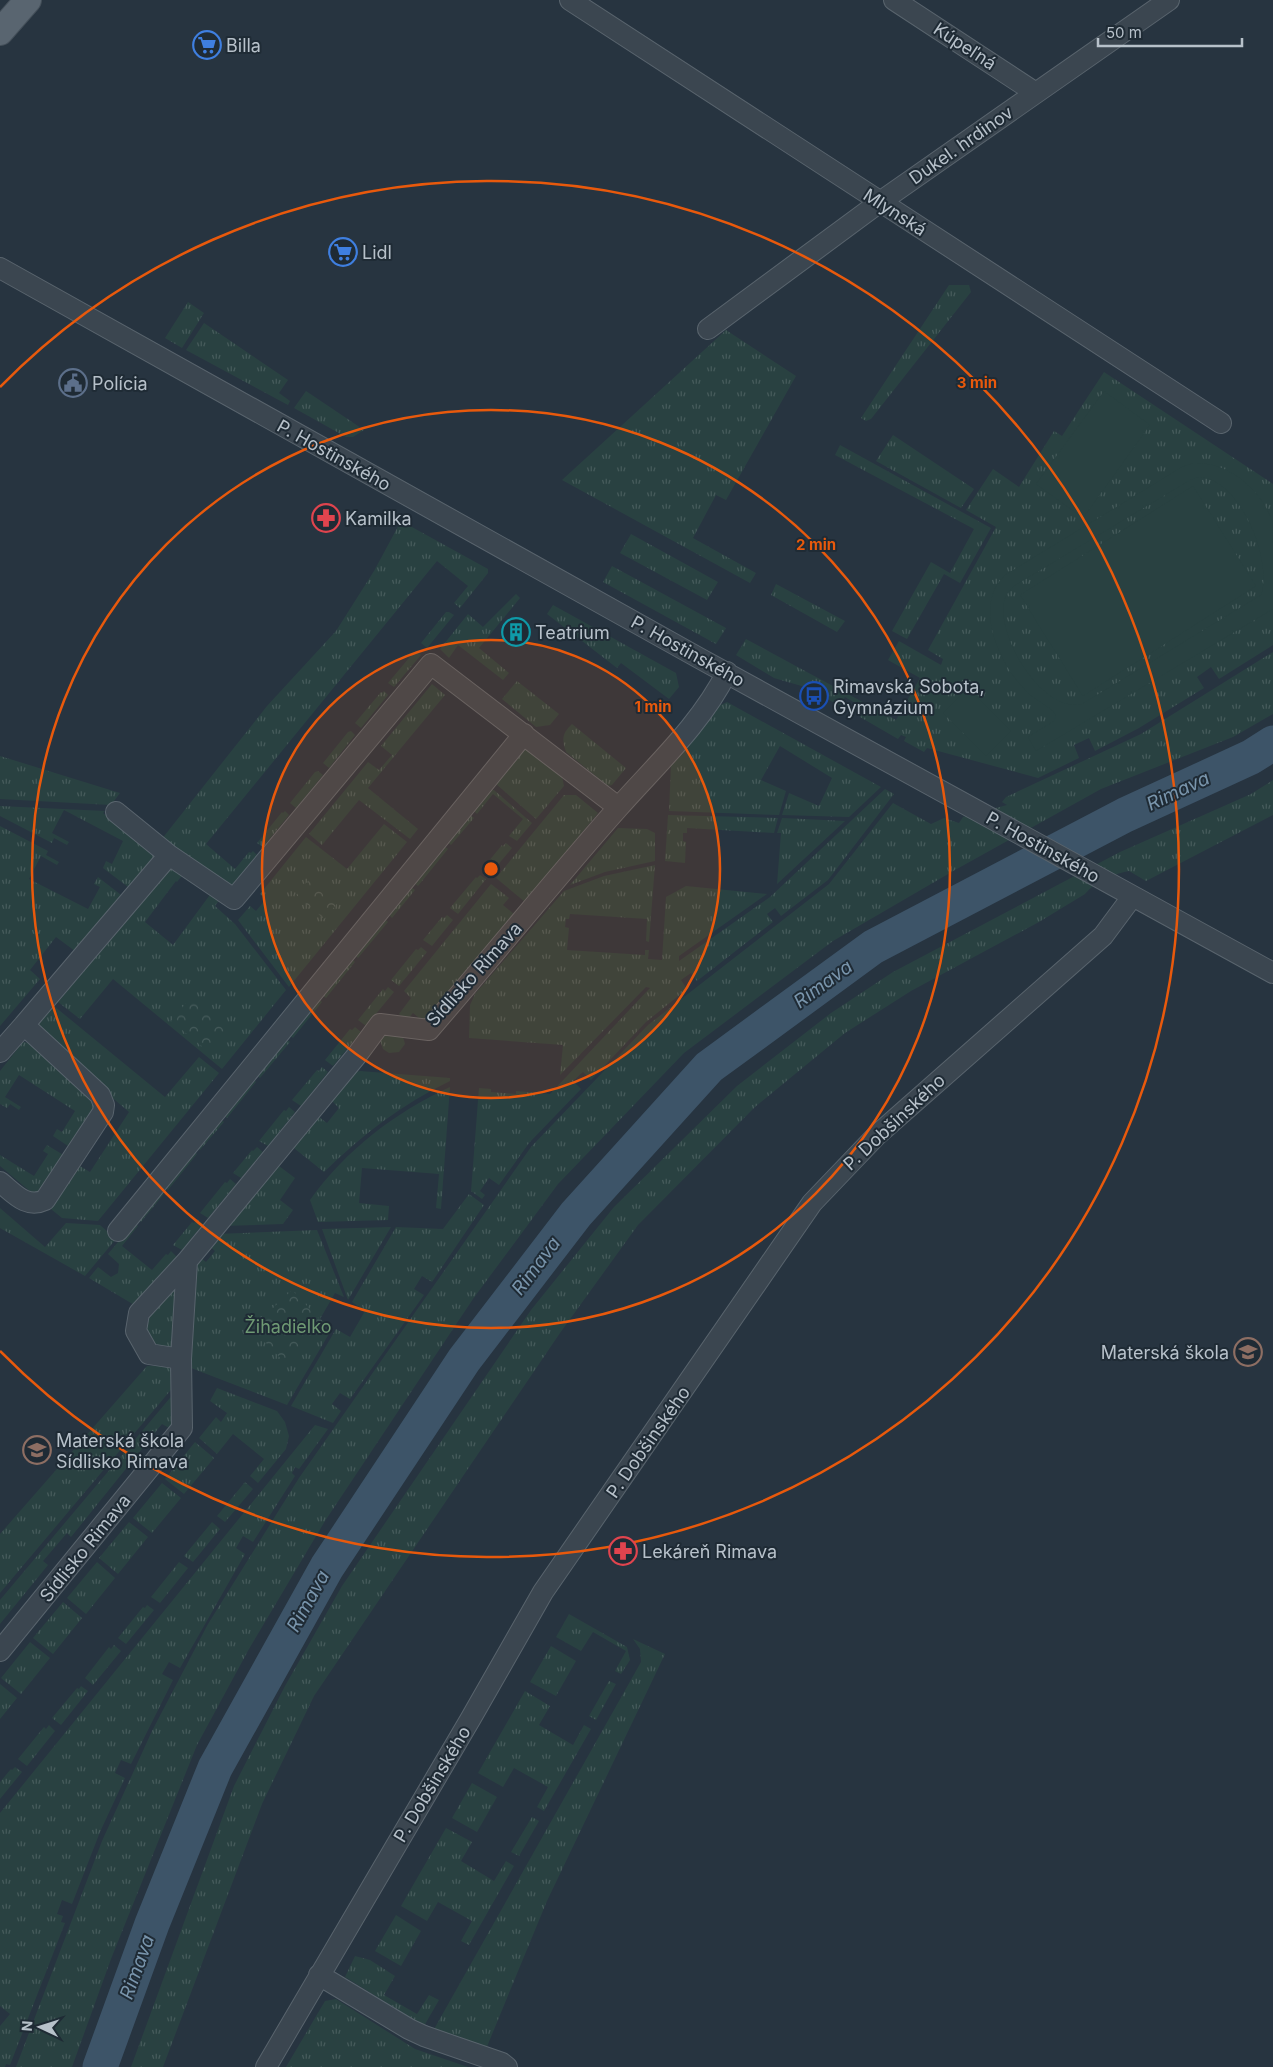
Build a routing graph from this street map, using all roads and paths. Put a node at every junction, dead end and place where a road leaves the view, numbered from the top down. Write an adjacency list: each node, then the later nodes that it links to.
1 (28, 0): 5 (main road)
2 (570, 0): 7 (street, Mlynská)
3 (894, 0): 6 (street, Kúpeľná)
4 (1169, 0): 6 (street, Dukel. hrdinov)
5 (1, 29)
6 (1036, 93): 7 (street, Dukel. hrdinov)
7 (880, 202): 9 (street, Dukel. hrdinov); 10 (street, Mlynská)
8 (0, 268): 11 (street, P. Hostinského)
9 (708, 329)
10 (1221, 423)
11 (727, 672): 13 (street, Sídlisko Rimava); 16 (street, P. Hostinského)
12 (524, 734): 13 (street); 15 (street); 21 (street)
13 (618, 807): 22 (street, Sídlisko Rimava)
14 (116, 812): 15 (street)
15 (169, 855): 18 (street)
16 (1124, 893): 17 (street, P. Hostinského); 25 (street, P. Dobšinského)
17 (1273, 973)
18 (24, 1025): 19 (street); 20 (street)
19 (0, 1051)
20 (0, 1182)
21 (118, 1231)
22 (187, 1261): 23 (street, Sídlisko Rimava); 23 (street, Sídlisko Rimava)
23 (181, 1359): 24 (street, Sídlisko Rimava)
24 (0, 1651)
25 (319, 1975): 26 (street, P. Dobšinského); 27 (street)
26 (266, 2067)
27 (507, 2067)

